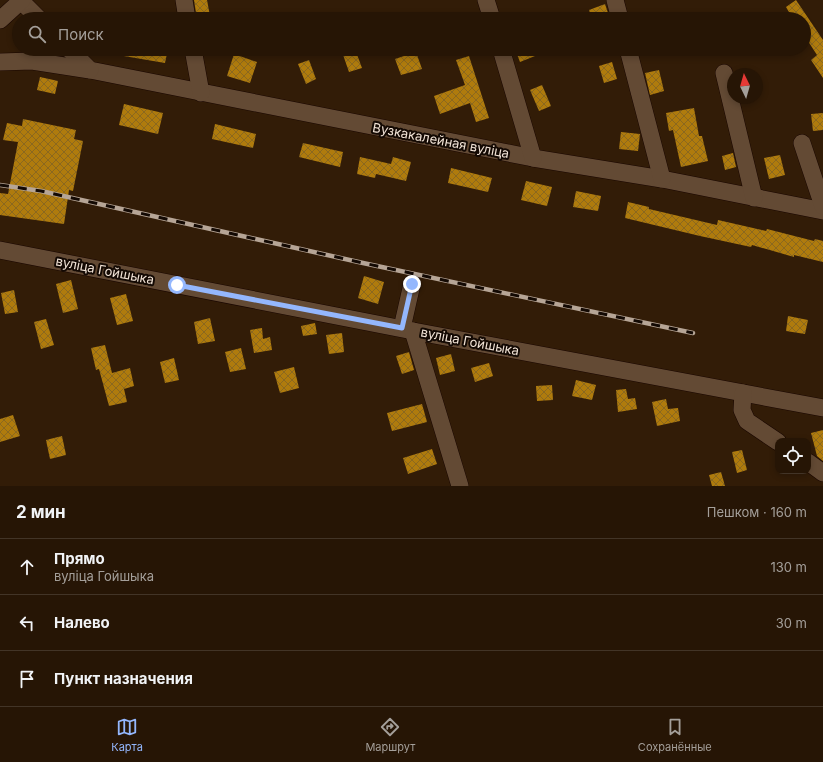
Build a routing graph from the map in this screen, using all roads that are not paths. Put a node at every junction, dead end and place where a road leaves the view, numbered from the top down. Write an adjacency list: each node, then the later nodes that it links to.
1 (184, 0): 6 (street)
2 (486, 0): 7 (street)
3 (615, 0): 8 (street)
4 (22, 1): 5 (street); 9 (street)
5 (32, 12)
6 (186, 12)
7 (490, 12)
8 (618, 12)
9 (0, 20)
10 (76, 56): 15 (street)
11 (194, 56): 17 (street)
12 (503, 56): 19 (street)
13 (630, 56): 20 (street)
14 (0, 62): 15 (street, Вузкакалейная вуліца)
15 (90, 70): 17 (street, Вузкакалейная вуліца)
16 (724, 73): 21 (street)
17 (201, 93): 19 (street, Вузкакалейная вуліца)
18 (802, 142): 22 (street)
19 (533, 158): 20 (street, Вузкакалейная вуліца)
20 (662, 179): 21 (street, Вузкакалейная вуліца)
21 (754, 198): 23 (street, Вузкакалейная вуліца)
22 (823, 206)
23 (823, 211)
24 (0, 250): 26 (street, вуліца Гойшыка)
25 (412, 284): 26 (street)
26 (407, 329): 27 (street, вуліца Гойшыка); 32 (street)
27 (744, 393): 28 (street, вуліца Гойшыка); 29 (street)
28 (823, 408)
29 (775, 440)
30 (811, 464): 31 (street)
31 (823, 473)
32 (460, 486)

